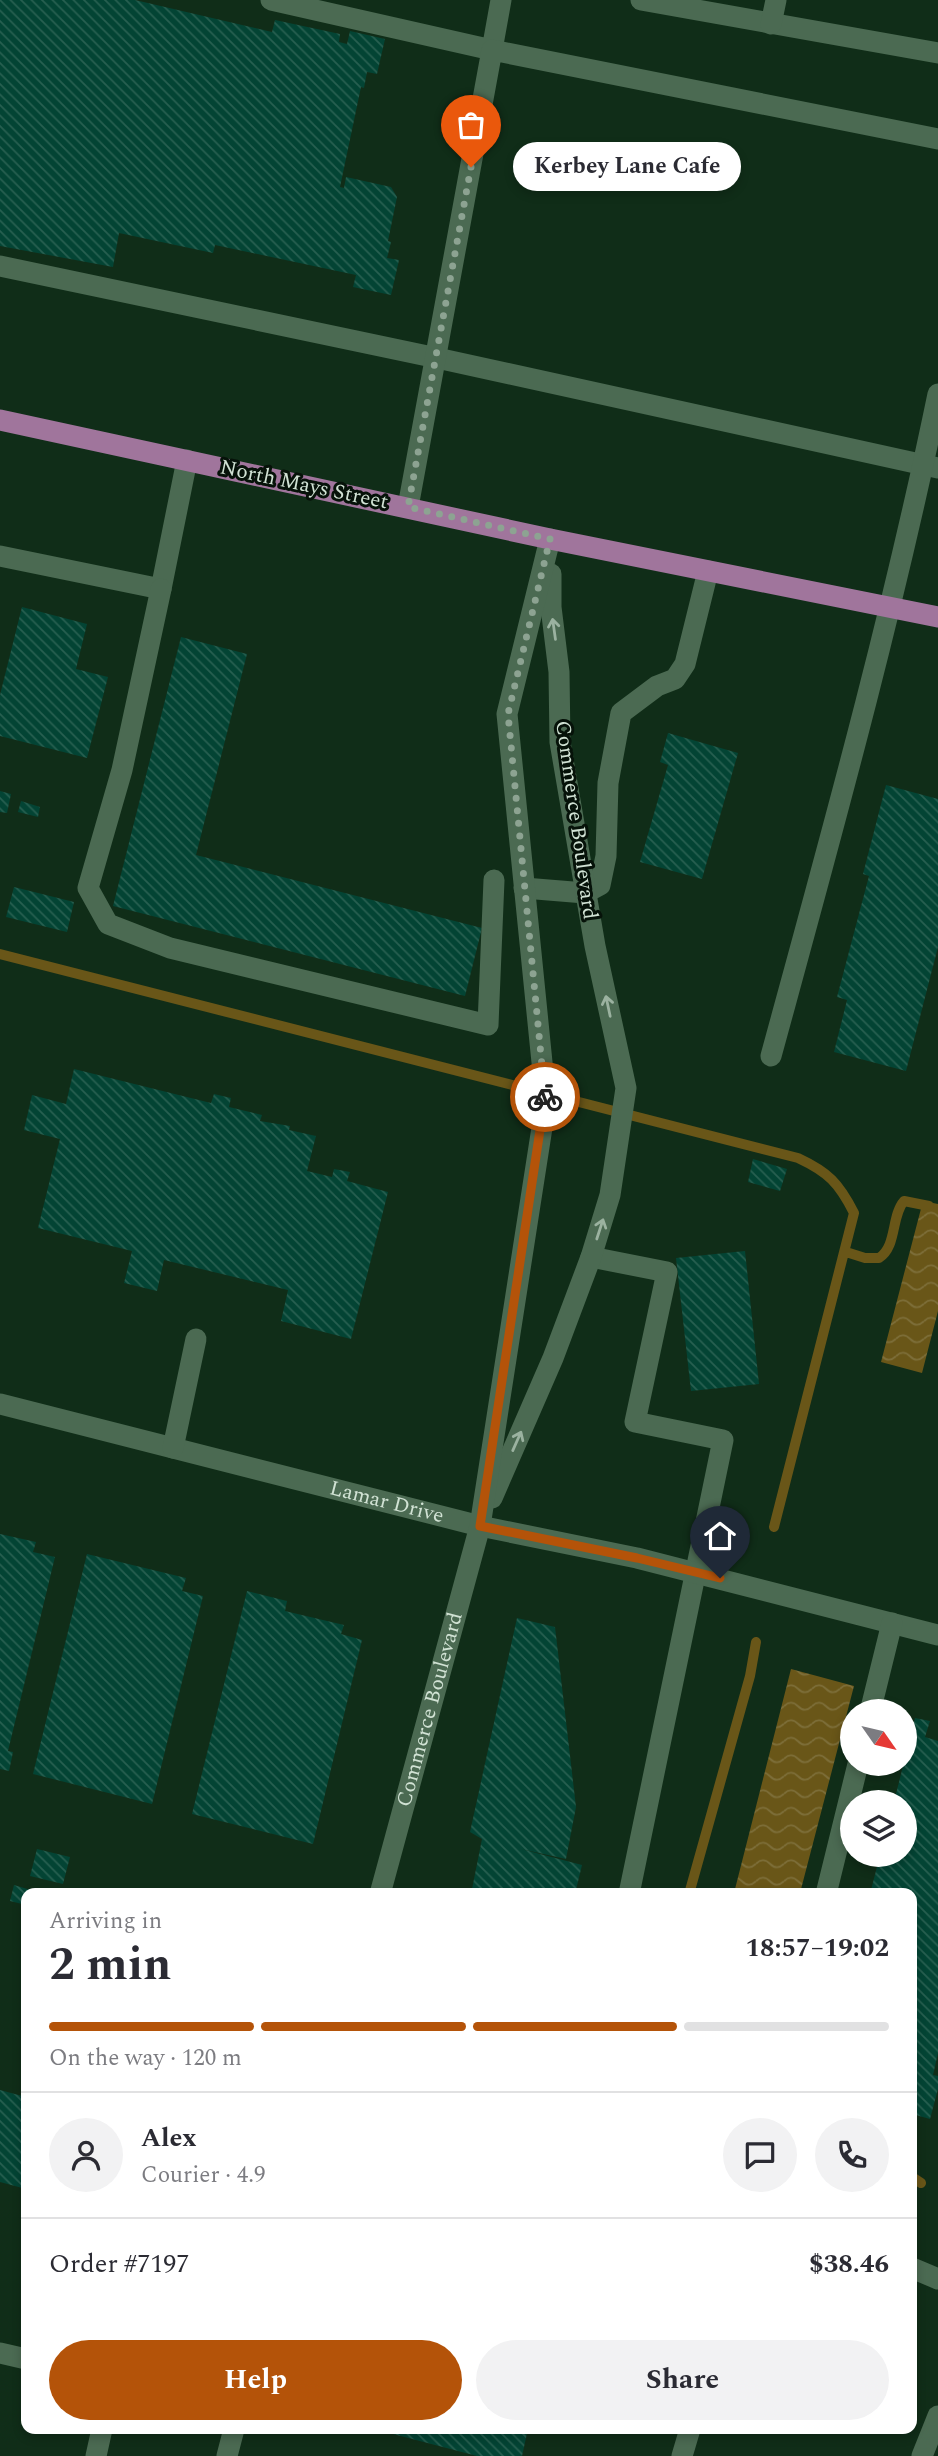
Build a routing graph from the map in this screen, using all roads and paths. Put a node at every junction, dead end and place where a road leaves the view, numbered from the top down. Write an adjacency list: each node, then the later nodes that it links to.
1 (271, 0): 6 (street)
2 (501, 0): 6 (street)
3 (641, 0): 5 (street)
4 (776, 0): 5 (street)
5 (771, 24): 7 (street)
6 (492, 50): 8 (street); 10 (street)
7 (938, 53)
8 (938, 139)
9 (0, 266): 10 (street)
10 (437, 358): 14 (street); 15 (street)
11 (938, 394): 14 (street)
12 (0, 420): 13 (main road, North Mays Street)
13 (187, 460): 15 (main road, North Mays Street); 19 (street)
14 (931, 467): 20 (street)
15 (408, 507): 16 (main road, North Mays Street)
16 (550, 539): 18 (main road, North Mays Street); 23 (street, Commerce Boulevard); 24 (street, Commerce Boulevard, one-way to 16)
17 (0, 556): 19 (street)
18 (708, 571): 20 (main road, North Mays Street); 24 (street)
19 (160, 589): 22 (street)
20 (890, 607): 21 (main road, North Mays Street); 25 (street)
21 (938, 617)
22 (494, 880)
23 (524, 888): 24 (street); 30 (street, Commerce Boulevard)
24 (585, 893): 26 (street, Commerce Boulevard, one-way to 24)
25 (771, 1056)
26 (591, 1256): 30 (street, Commerce Boulevard, one-way to 26); 31 (street)
27 (196, 1339): 29 (street)
28 (0, 1404): 29 (street, Lamar Drive)
29 (173, 1448): 30 (street, Lamar Drive)
30 (480, 1526): 31 (street, Lamar Drive); 36 (street, Commerce Boulevard)
31 (695, 1572): 32 (street, Lamar Drive); 37 (street)
32 (892, 1623): 33 (street, Lamar Drive); 34 (street)
33 (938, 1635)
34 (873, 1699)
35 (855, 1776): 38 (street)
36 (382, 1888)
37 (630, 1888)
38 (827, 1888)
39 (917, 2270): 40 (street)
40 (938, 2279)
41 (0, 2353): 42 (street)
42 (21, 2358)
43 (938, 2416): 50 (street)
44 (101, 2434): 47 (street)
45 (233, 2434): 48 (street)
46 (688, 2434): 49 (street)
47 (96, 2456)
48 (228, 2456)
49 (681, 2456)
50 (922, 2456)

